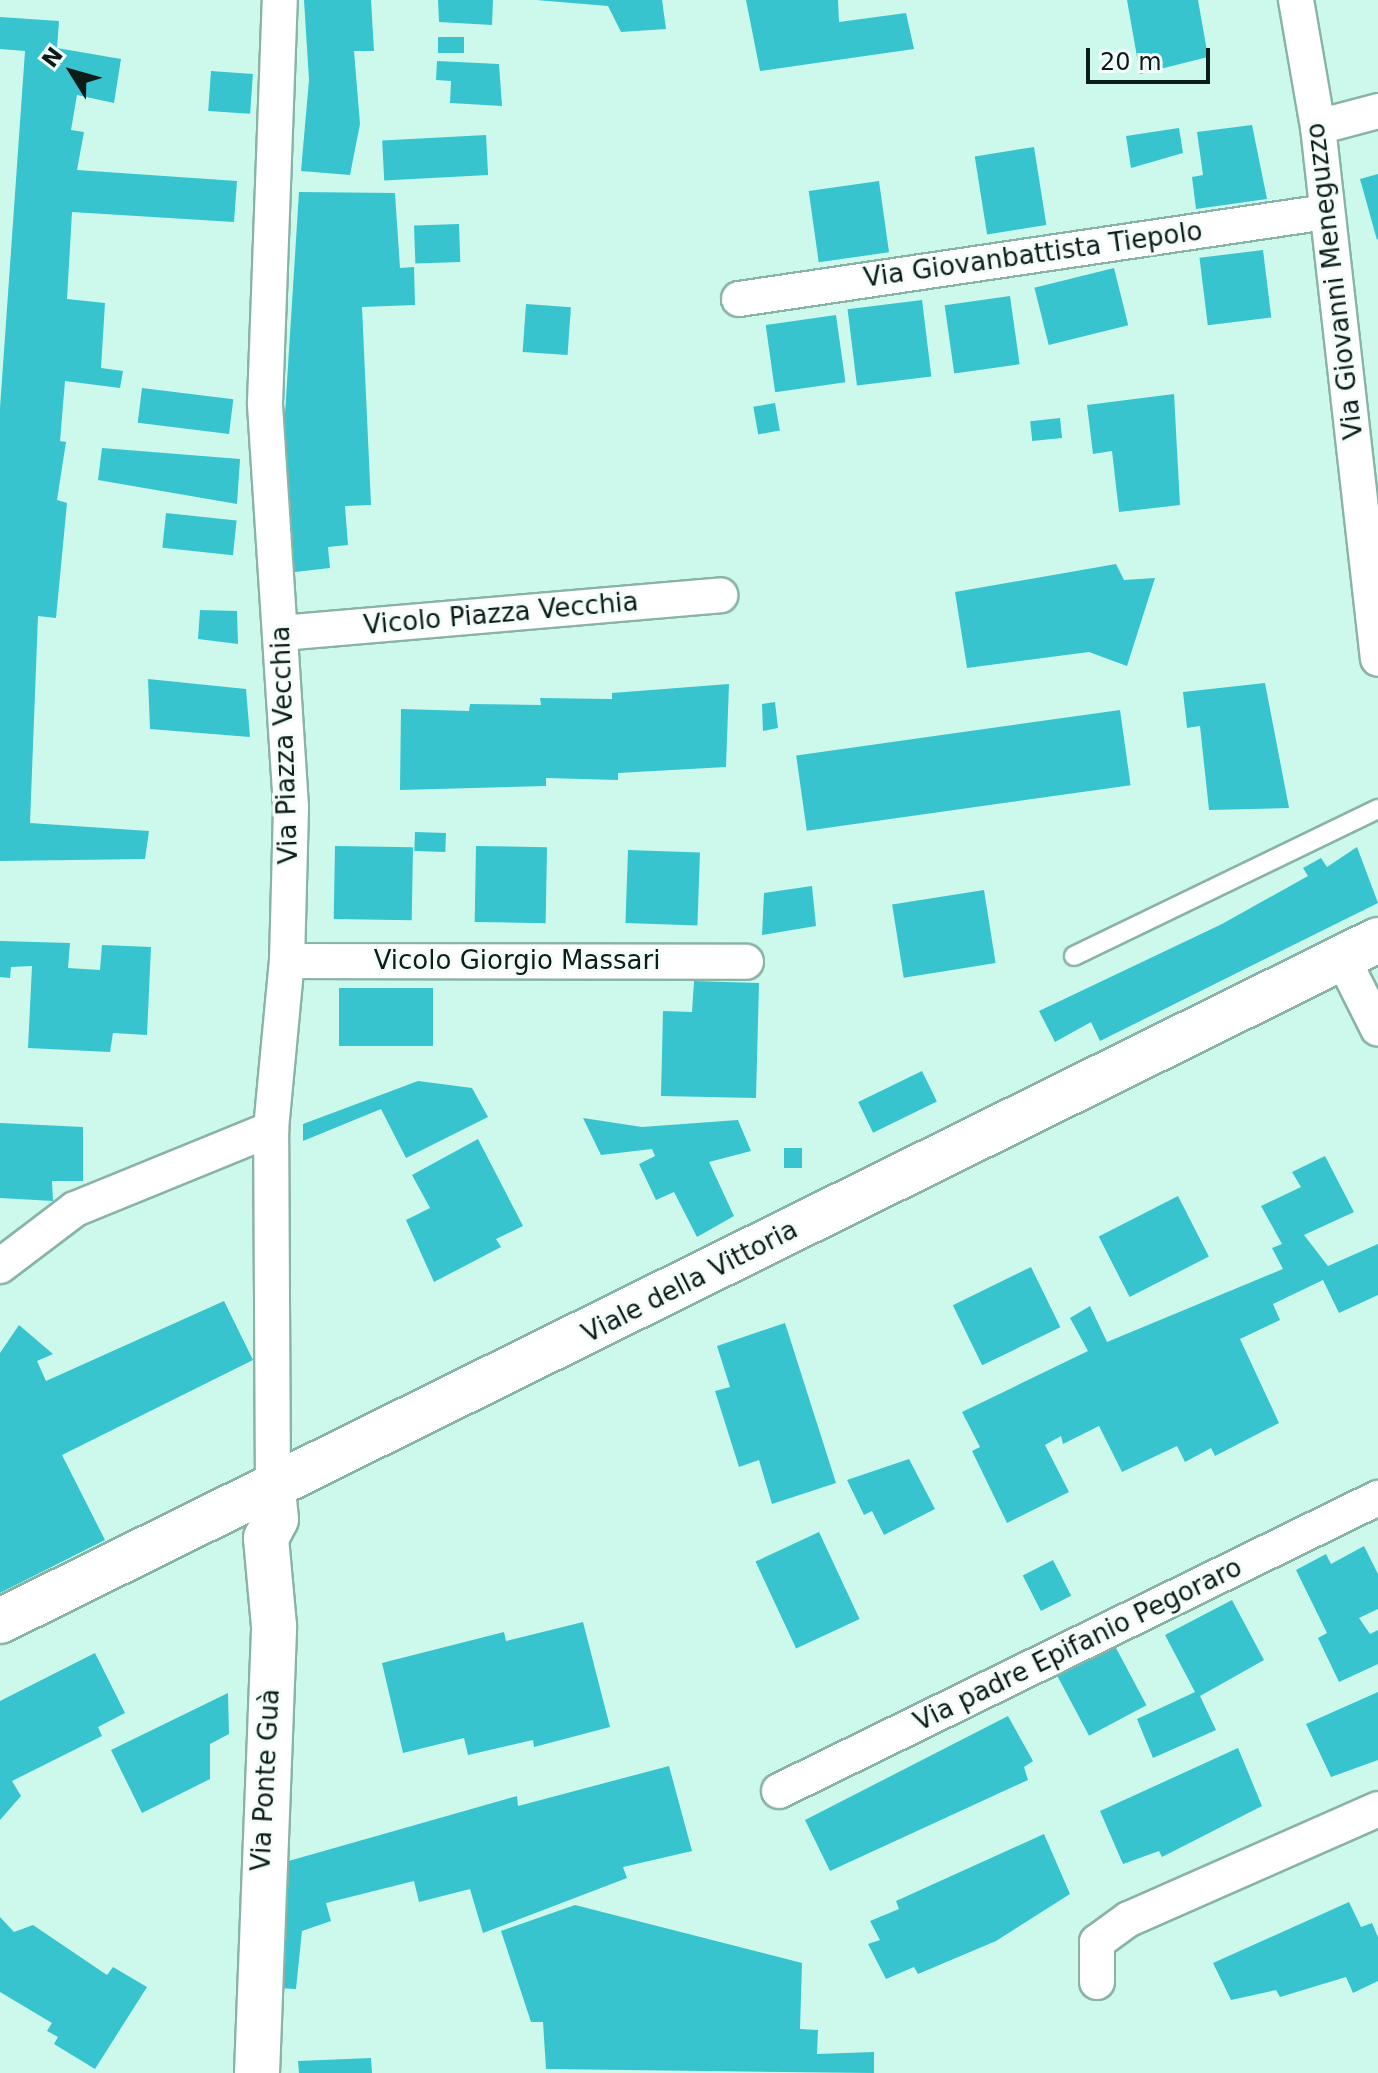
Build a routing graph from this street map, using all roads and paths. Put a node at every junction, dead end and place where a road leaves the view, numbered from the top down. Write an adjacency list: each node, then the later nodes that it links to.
1 (280, 0): 9 (street, Via Piazza Vecchia)
2 (1296, 0): 4 (street, Via Giovanni Meneguzzo)
3 (1378, 111): 4 (street)
4 (1318, 127): 5 (street, Via Giovanni Meneguzzo)
5 (1326, 212): 6 (street, Via Giovanbattista Tiepolo); 7 (street, Via Giovanni Meneguzzo)
6 (739, 299)
7 (1366, 448): 10 (street, Via Giovanni Meneguzzo)
8 (720, 595): 9 (street, Vicolo Piazza Vecchia)
9 (281, 633): 14 (street, Via Piazza Vecchia)
10 (1378, 659)
11 (1378, 809): 13 (lane)
12 (1360, 948): 16 (street); 19 (main road, Viale della Vittoria)
13 (1074, 956)
14 (287, 961): 15 (street, Vicolo Giorgio Massari); 17 (street, Via Piazza Vecchia)
15 (746, 962)
16 (1378, 1029)
17 (271, 1129): 18 (street); 19 (street, Via Piazza Vecchia)
18 (0, 1265)
19 (273, 1490): 21 (main road, Viale della Vittoria); 25 (main road, Via Ponte Guà)
20 (1378, 1498): 22 (street, Via padre Epifanio Pegoraro)
21 (0, 1621)
22 (779, 1791)
23 (1378, 1809): 24 (street)
24 (1097, 1982)
25 (257, 2073)

